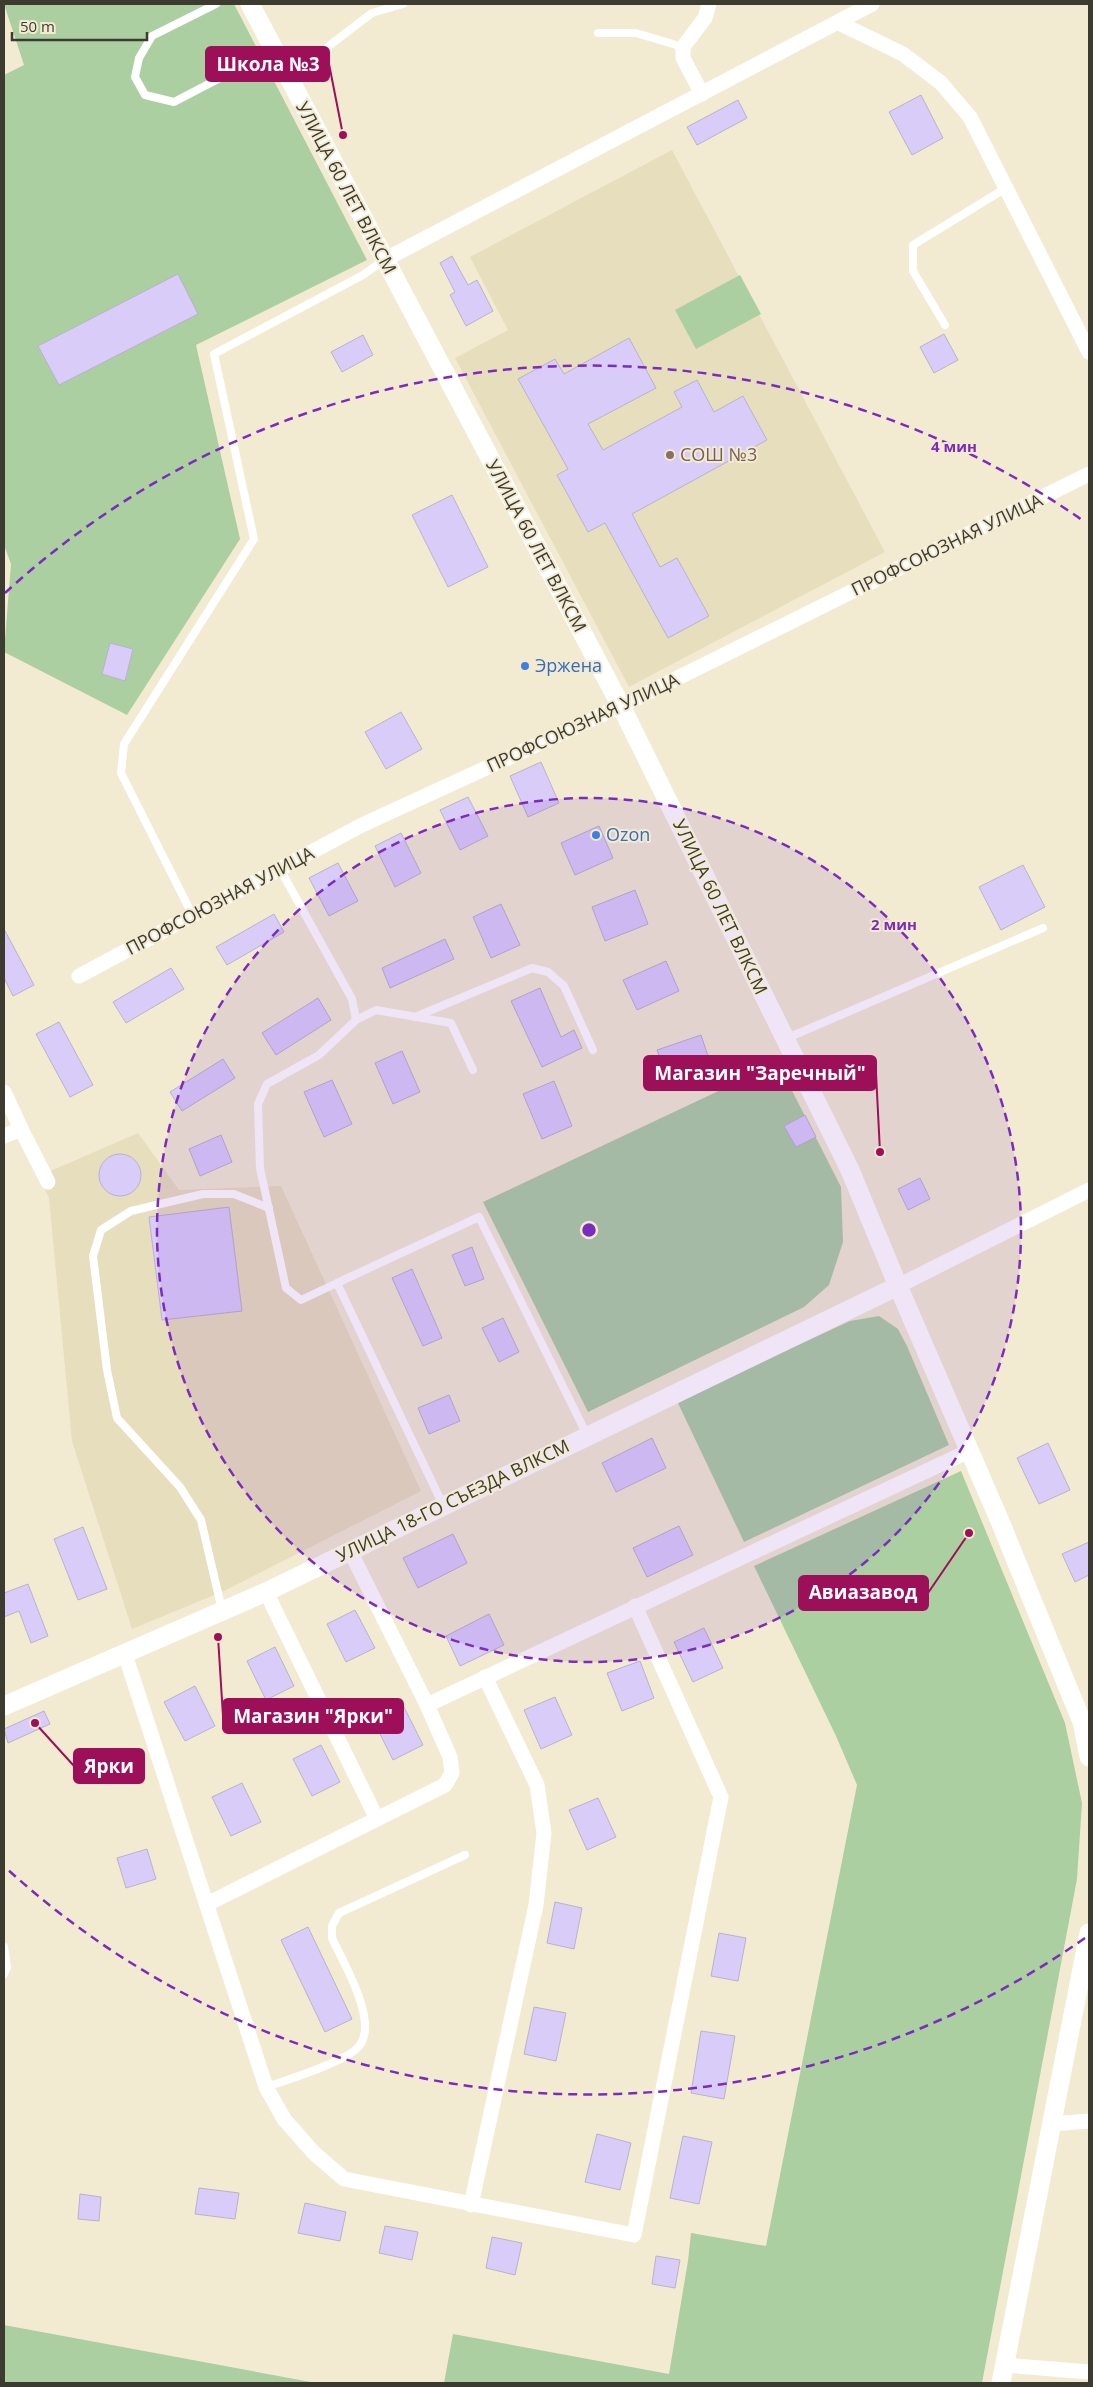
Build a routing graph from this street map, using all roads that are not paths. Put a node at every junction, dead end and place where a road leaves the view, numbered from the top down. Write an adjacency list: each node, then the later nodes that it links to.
1 (216, 4): 9 (lane)
2 (250, 4): 9 (street, УЛИЦА 60 ЛЕТ ВЛКСМ)
3 (403, 4): 10 (lane)
4 (709, 4): 8 (street)
5 (872, 4): 6 (street)
6 (839, 23): 11 (street); 12 (street)
7 (598, 33): 8 (lane)
8 (683, 47): 11 (street)
9 (274, 50): 10 (street, УЛИЦА 60 ЛЕТ ВЛКСМ)
10 (292, 86): 13 (street, УЛИЦА 60 ЛЕТ ВЛКСМ)
11 (702, 94): 13 (street)
12 (1006, 188): 14 (lane); 15 (street)
13 (384, 260): 17 (street, УЛИЦА 60 ЛЕТ ВЛКСМ); 19 (lane)
14 (945, 325)
15 (1089, 352)
16 (1089, 474): 17 (street, ПРОФСОЮЗНАЯ УЛИЦА)
17 (621, 706): 18 (street, ПРОФСОЮЗНАЯ УЛИЦА); 24 (street, УЛИЦА 60 ЛЕТ ВЛКСМ)
18 (280, 869): 19 (street, ПРОФСОЮЗНАЯ УЛИЦА); 23 (lane)
19 (192, 916): 21 (street, ПРОФСОЮЗНАЯ УЛИЦА)
20 (1043, 928): 24 (lane)
21 (79, 976)
22 (416, 1017): 23 (lane); 25 (lane); 26 (lane)
23 (356, 1020): 32 (lane)
24 (785, 1039): 34 (street, УЛИЦА 60 ЛЕТ ВЛКСМ)
25 (594, 1050)
26 (473, 1070)
27 (4, 1092): 28 (street)
28 (21, 1129): 29 (street); 30 (street)
29 (4, 1136)
30 (48, 1182)
31 (1089, 1190): 34 (street)
32 (269, 1208): 33 (lane); 41 (lane)
33 (337, 1283): 35 (lane); 37 (lane)
34 (898, 1286): 35 (street, УЛИЦА 18-ГО СЪЕЗДА ВЛКСМ); 36 (street, УЛИЦА 60 ЛЕТ ВЛКСМ)
35 (587, 1435): 37 (street, УЛИЦА 18-ГО СЪЕЗДА ВЛКСМ)
36 (970, 1451): 40 (street); 46 (street, УЛИЦА 60 ЛЕТ ВЛКСМ)
37 (444, 1506): 38 (street, УЛИЦА 18-ГО СЪЕЗДА ВЛКСМ)
38 (350, 1551): 39 (street, УЛИЦА 18-ГО СЪЕЗДА ВЛКСМ); 44 (street)
39 (266, 1592): 41 (street, УЛИЦА 18-ГО СЪЕЗДА ВЛКСМ); 47 (street)
40 (635, 1606): 43 (street); 56 (street)
41 (222, 1612): 42 (street, УЛИЦА 18-ГО СЪЕЗДА ВЛКСМ)
42 (125, 1654): 45 (street, УЛИЦА 18-ГО СЪЕЗДА ВЛКСМ); 49 (street)
43 (485, 1677): 44 (street); 56 (street)
44 (427, 1705): 47 (street)
45 (4, 1706)
46 (1089, 1756)
47 (377, 1819): 49 (street)
48 (465, 1855): 53 (lane)
49 (207, 1904): 53 (street)
50 (1089, 1933): 55 (street)
51 (4, 1947): 52 (lane)
52 (4, 1974)
53 (266, 2088): 56 (street)
54 (1089, 2121): 55 (street)
55 (1052, 2124): 57 (street)
56 (471, 2205)
57 (1005, 2365): 58 (street); 59 (street)
58 (1089, 2372)
59 (1001, 2383)

